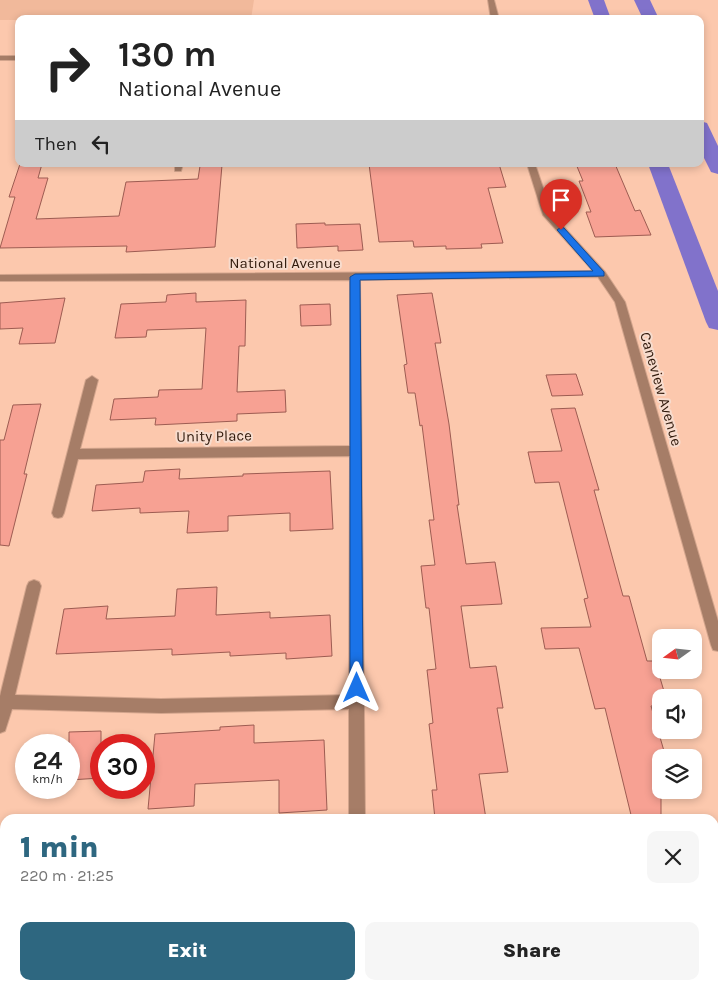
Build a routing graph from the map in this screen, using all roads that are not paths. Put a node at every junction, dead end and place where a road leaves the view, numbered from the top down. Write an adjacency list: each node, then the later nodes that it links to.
1 (491, 0): 2 (street)
2 (494, 15)
3 (0, 58): 4 (street)
4 (15, 58)
5 (532, 167): 6 (street, Caneview Avenue)
6 (601, 274): 7 (street, National Avenue); 14 (street, Caneview Avenue)
7 (355, 277): 8 (street, National Avenue); 10 (street)
8 (0, 278)
9 (92, 380): 11 (street)
10 (356, 451): 11 (street, Unity Place); 16 (street)
11 (73, 454): 12 (street)
12 (58, 513)
13 (34, 586): 15 (street)
14 (718, 645)
15 (6, 702): 16 (street); 17 (street)
16 (357, 702): 18 (street)
17 (0, 726)
18 (357, 814)

